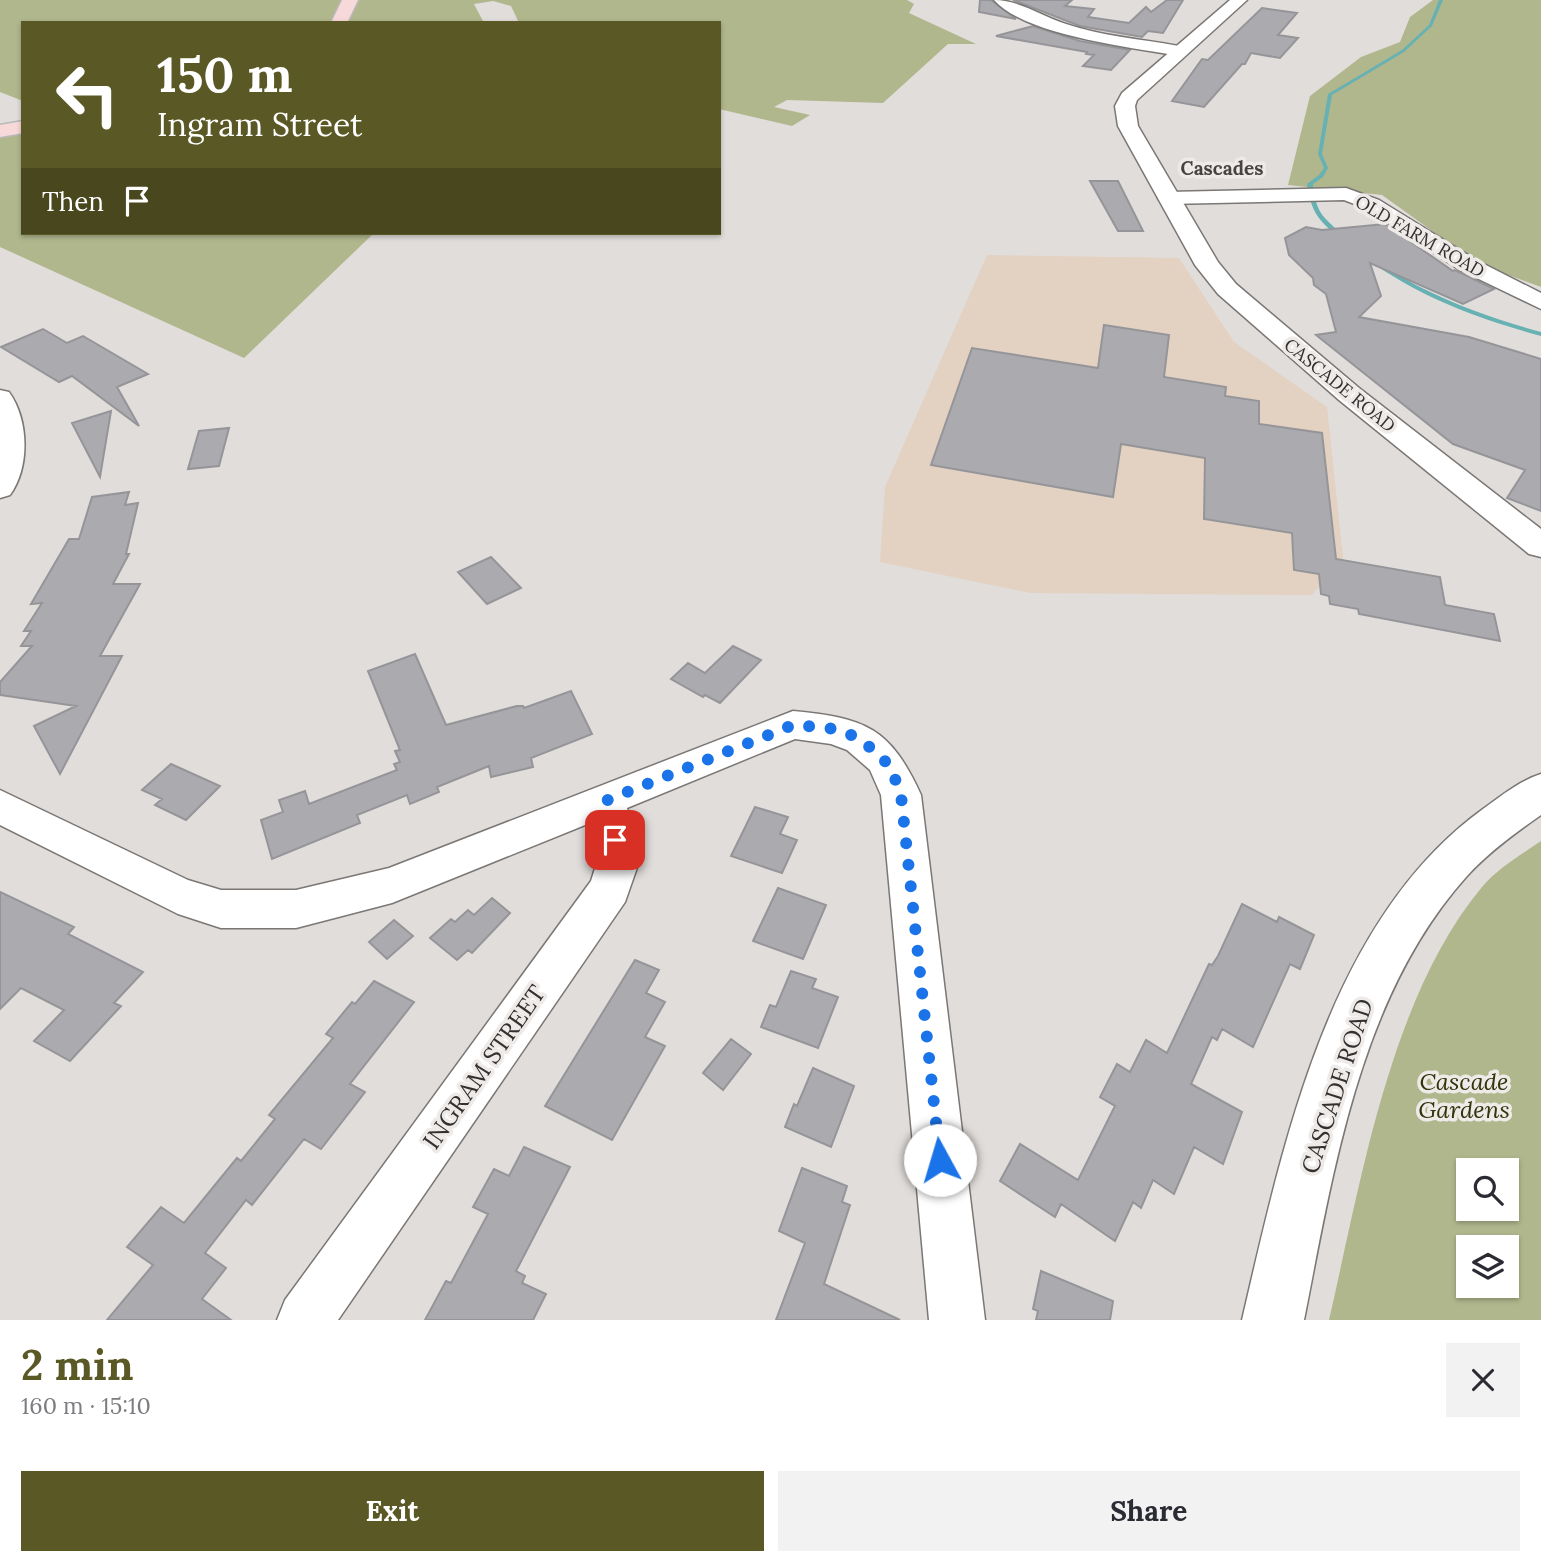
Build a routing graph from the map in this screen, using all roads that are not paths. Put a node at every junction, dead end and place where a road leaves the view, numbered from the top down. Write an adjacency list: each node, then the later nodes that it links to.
1 (351, 0): 4 (main road)
2 (1001, 0): 5 (street)
3 (1239, 0): 5 (street)
4 (340, 21)
5 (1179, 51): 10 (street, CASCADE ROAD)
6 (21, 127): 7 (main road)
7 (0, 131)
8 (1360, 176): 9 (street)
9 (1346, 194): 10 (street, OLD FARM ROAD); 11 (street, OLD FARM ROAD)
10 (1168, 198): 14 (street, CASCADE ROAD)
11 (1541, 302)
12 (0, 398): 13 (street)
13 (0, 489)
14 (1541, 546)
15 (1541, 790): 20 (street, CASCADE ROAD)
16 (605, 801): 17 (street); 18 (street, INGRAM STREET); 19 (street)
17 (0, 806)
18 (305, 1320)
19 (957, 1320)
20 (1273, 1320)

